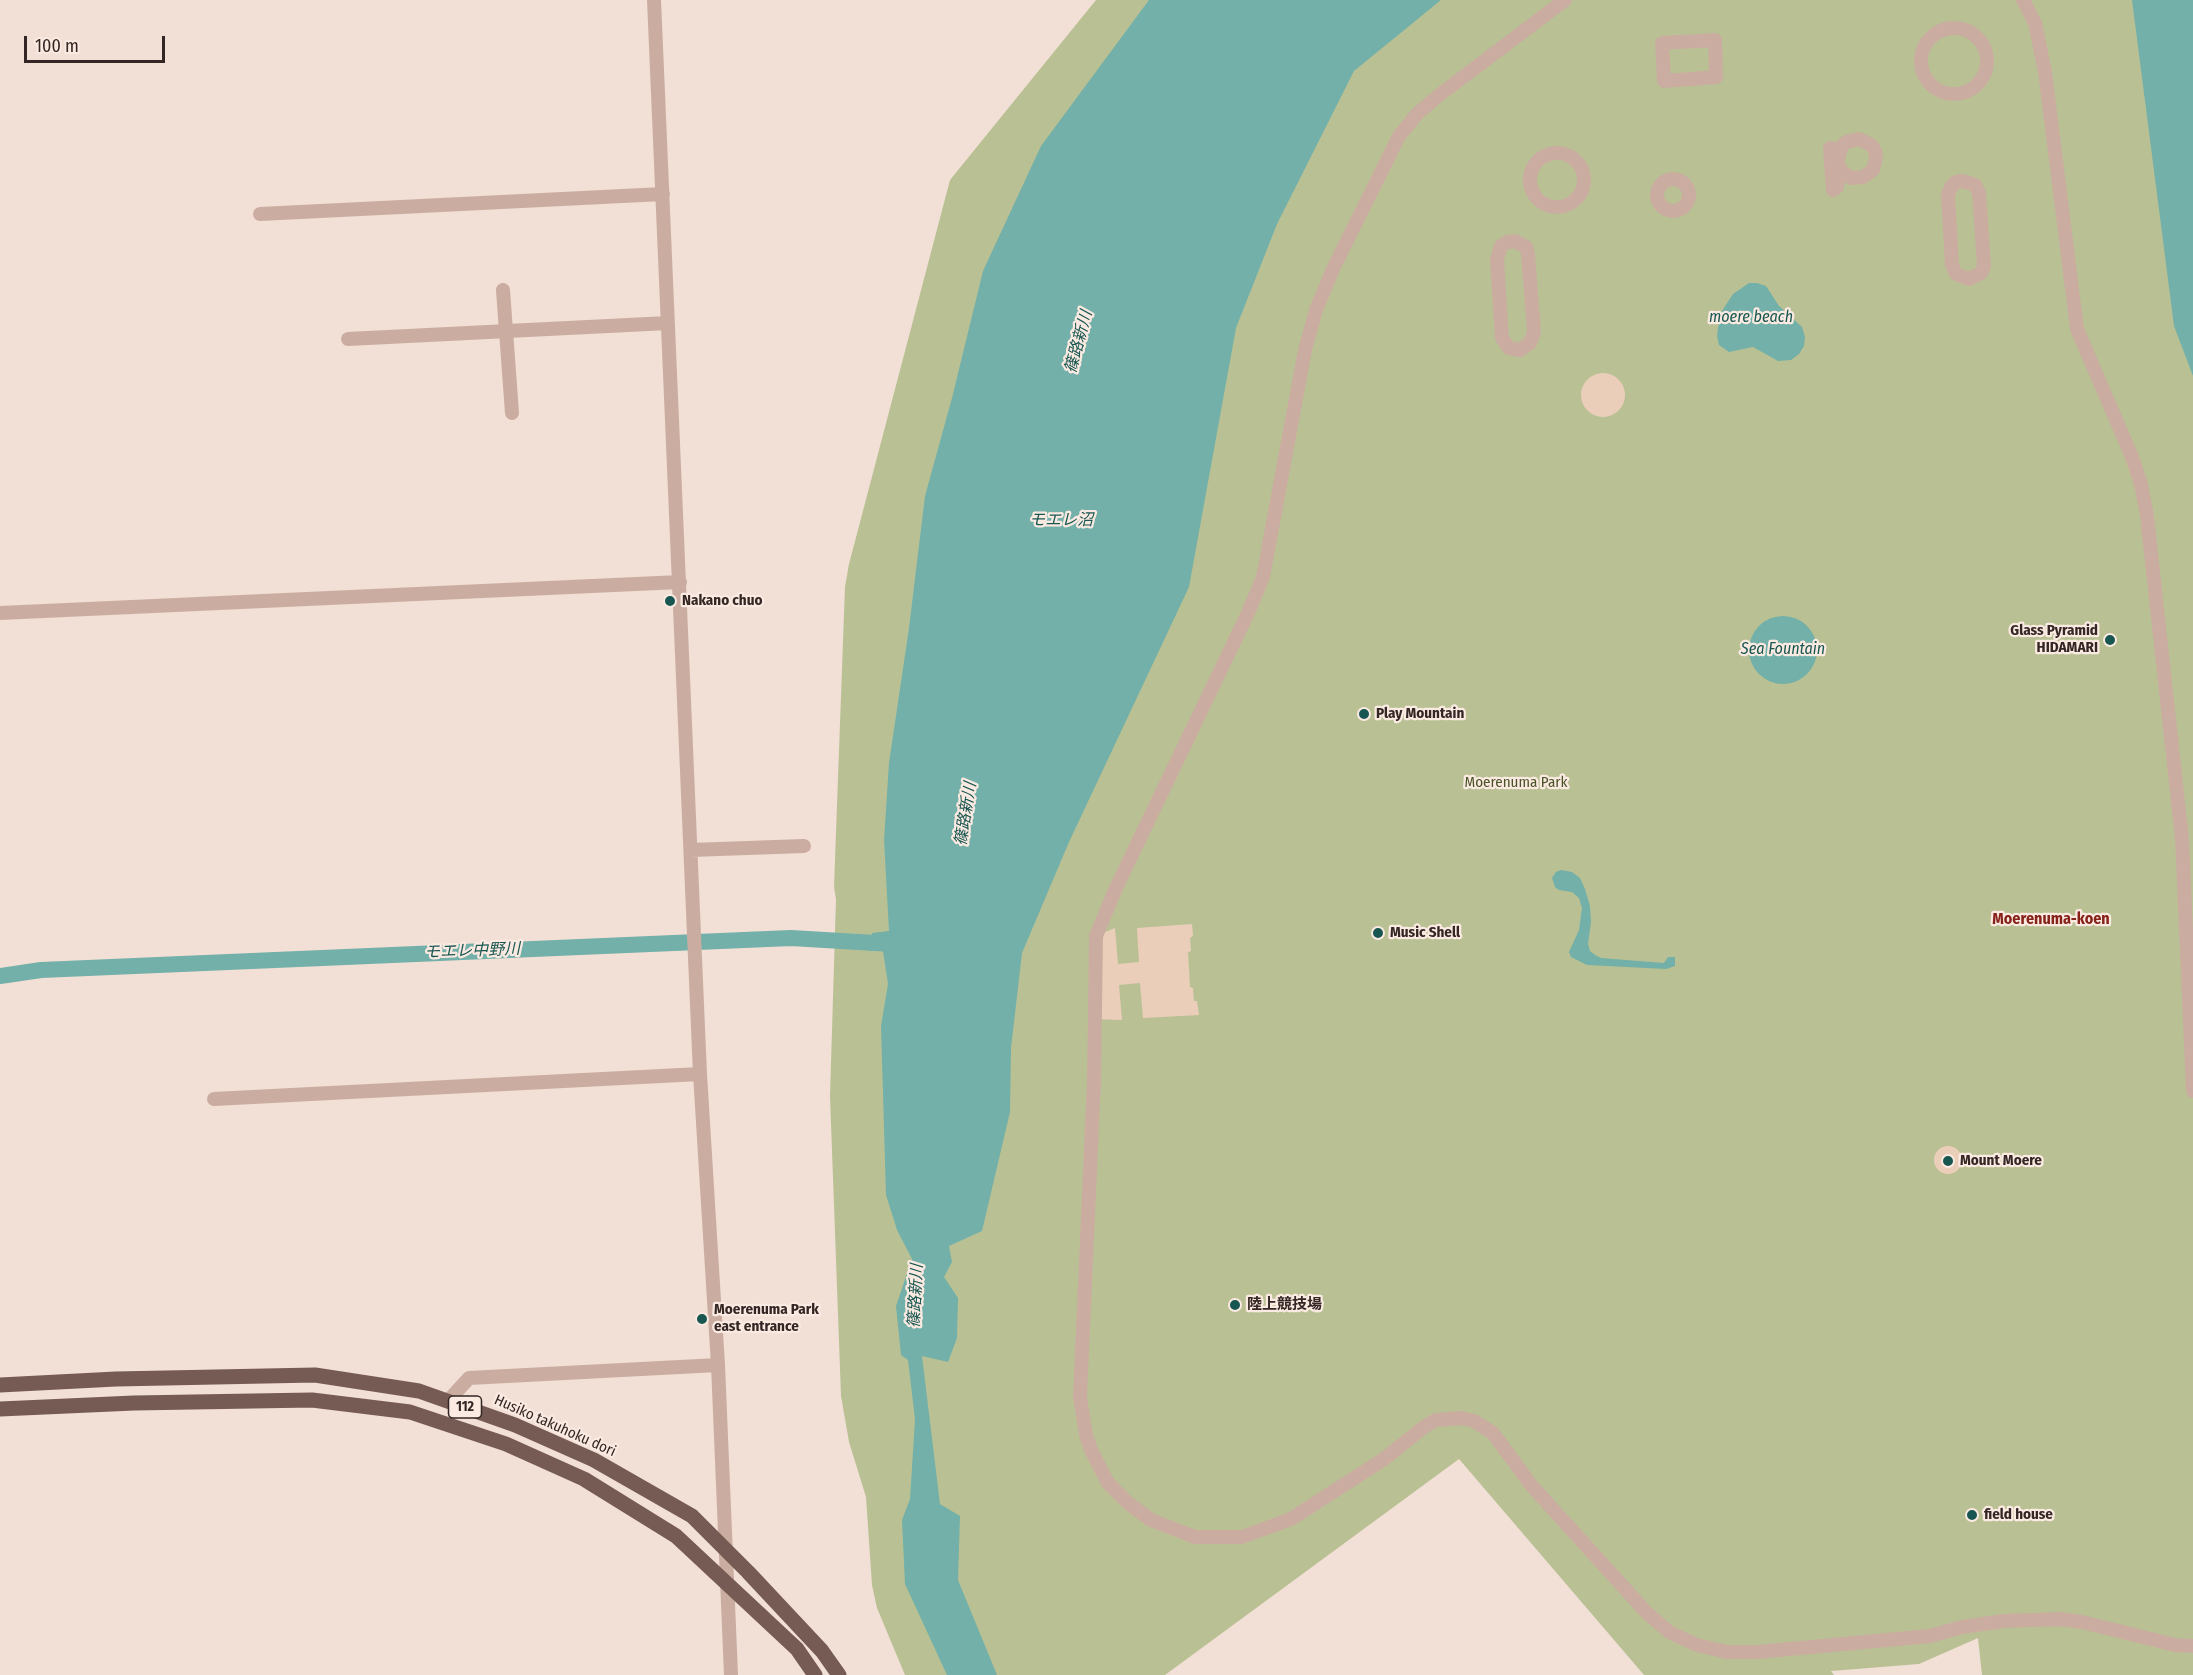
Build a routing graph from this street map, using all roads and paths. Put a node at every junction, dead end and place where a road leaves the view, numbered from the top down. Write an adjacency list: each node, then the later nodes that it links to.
1 (654, 0): 8 (street)
2 (1565, 0): 30 (street)
3 (2023, 0): 22 (street)
4 (1921, 69): 4 (street)
5 (1716, 77): 5 (street)
6 (1830, 165): 6 (street)
7 (1584, 181): 7 (street)
8 (663, 194): 10 (street); 12 (street)
9 (1948, 195): 9 (street)
10 (260, 214)
11 (503, 290): 13 (street)
12 (668, 323): 13 (street); 17 (street)
13 (506, 332): 15 (street); 16 (street)
14 (1534, 332): 14 (street)
15 (348, 339)
16 (512, 413)
17 (680, 582): 18 (street); 20 (street)
18 (0, 613)
19 (804, 846): 20 (street)
20 (691, 850): 21 (street)
21 (700, 1074): 23 (street); 24 (street)
22 (2193, 1091)
23 (214, 1099)
24 (718, 1365): 26 (street); 28 (street)
25 (0, 1385): 26 (main road, Husiko takuhoku dori / 112)
26 (448, 1401): 28 (main road, Husiko takuhoku dori / 112)
27 (0, 1409): 29 (main road, 112)
28 (727, 1552): 29 (street); 33 (main road, Husiko takuhoku dori / 112)
29 (729, 1585): 31 (street); 32 (main road, 112)
30 (2193, 1646)
31 (731, 1675)
32 (815, 1675)
33 (838, 1675)

